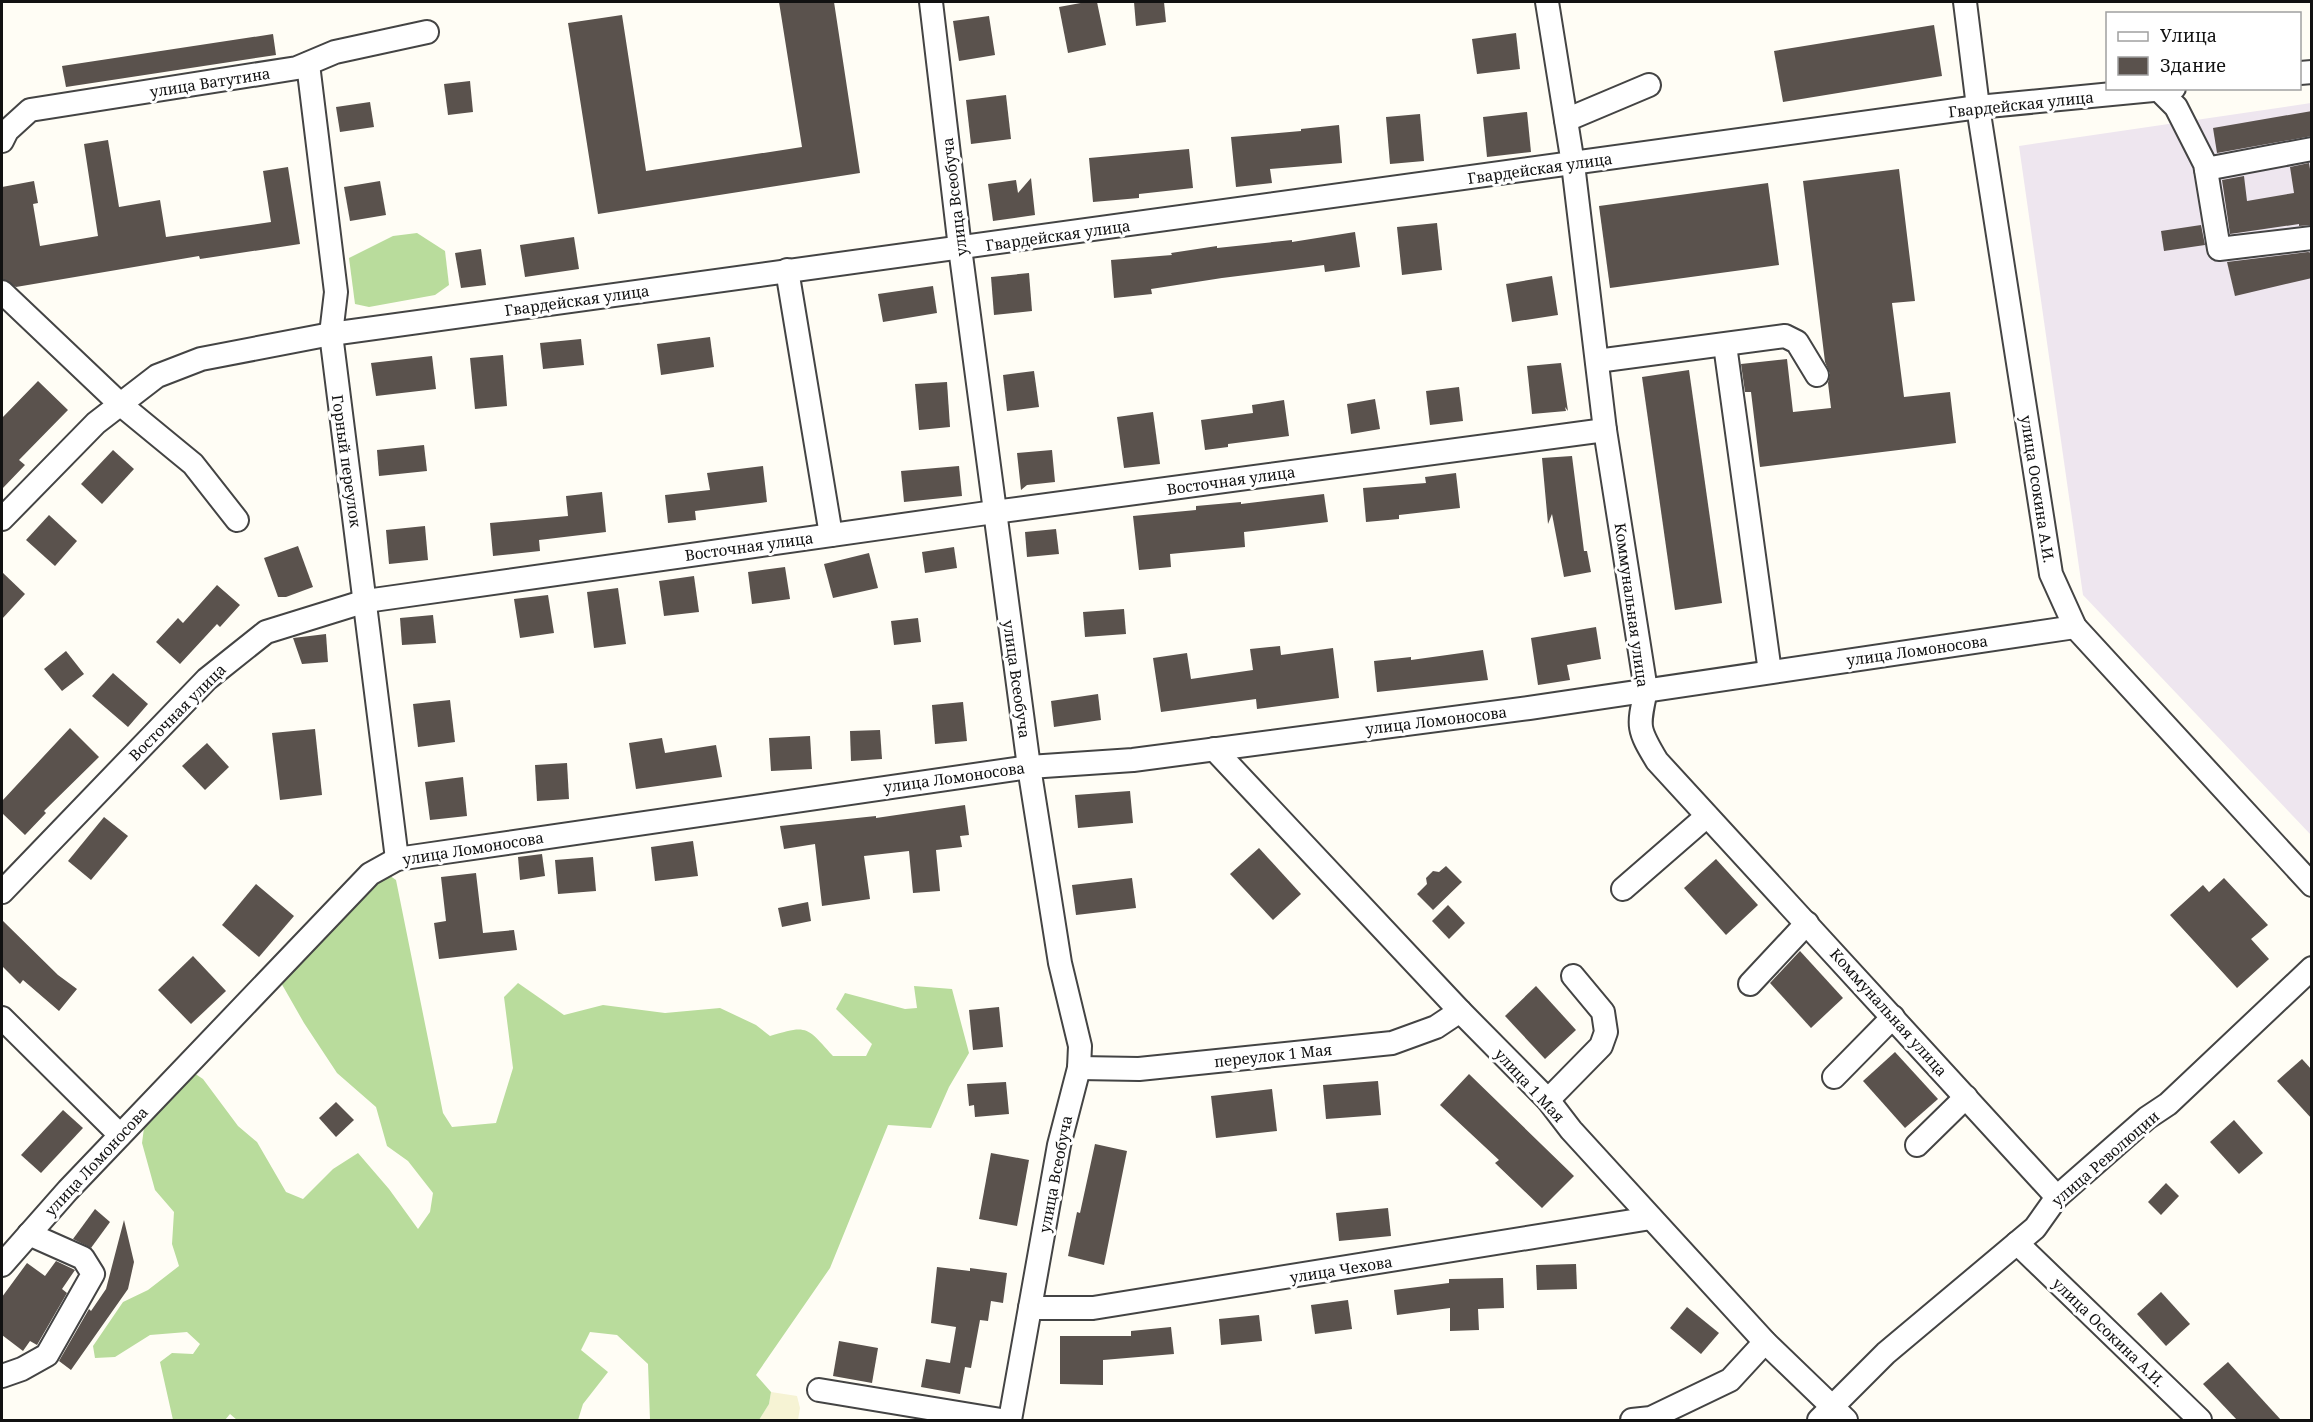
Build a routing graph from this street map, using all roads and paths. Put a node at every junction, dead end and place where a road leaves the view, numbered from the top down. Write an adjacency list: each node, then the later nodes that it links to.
1 (932, 2): 16 (street, улица Всеобуча)
2 (1547, 2): 10 (street, Коммунальная улица)
3 (1965, 2): 9 (street, улица Осокина А.И.)
4 (427, 32): 5 (street, улица Ватутина)
5 (308, 64): 11 (street, улица Ватутина); 19 (street, Горный переулок)
6 (1649, 85): 10 (street)
7 (2156, 90): 9 (street, Гвардейская улица)
8 (2167, 90): 14 (street)
9 (1978, 107): 13 (street, Гвардейская улица); 30 (street, улица Осокина А.И.)
10 (1566, 120): 13 (street, Коммунальная улица)
11 (2, 141)
12 (2312, 149): 14 (street)
13 (1573, 164): 16 (street, Гвардейская улица); 21 (street, Коммунальная улица)
14 (2206, 169): 15 (street)
15 (2312, 238)
16 (960, 248): 17 (street, Гвардейская улица); 25 (street, улица Всеобуча)
17 (788, 270): 19 (street, Гвардейская улица); 28 (street)
18 (2, 292): 23 (street)
19 (331, 334): 23 (street, Гвардейская улица); 29 (street, Горный переулок)
20 (1725, 345): 21 (street); 22 (street); 31 (street)
21 (1597, 361): 24 (street, Коммунальная улица)
22 (1817, 375)
23 (120, 404): 26 (street, Гвардейская улица); 27 (street)
24 (1605, 430): 25 (street, Восточная улица); 32 (street, Коммунальная улица)
25 (994, 512): 28 (street, Восточная улица); 34 (street, улица Всеобуча)
26 (2, 519)
27 (237, 520)
28 (831, 535): 29 (street, Восточная улица)
29 (366, 601): 36 (street, Горный переулок); 39 (street, Восточная улица)
30 (2075, 627): 31 (street, улица Ломоносова); 37 (street, улица Осокина А.И.)
31 (1770, 672): 32 (street, улица Ломоносова)
32 (1646, 690): 33 (street, улица Ломоносова); 35 (street, Коммунальная улица)
33 (1214, 749): 34 (street, улица Ломоносова); 44 (street, улица 1 Мая)
34 (1029, 767): 36 (street, улица Ломоносова); 47 (street, улица Всеобуча)
35 (1707, 816): 38 (street); 40 (street, Коммунальная улица)
36 (397, 859): 51 (street, улица Ломоносова)
37 (2312, 885)
38 (1623, 890)
39 (2, 892)
40 (1807, 923): 43 (street); 45 (street, Коммунальная улица)
41 (2312, 968): 53 (street, улица Революции)
42 (1573, 976): 50 (street)
43 (1750, 984)
44 (1460, 1011): 47 (street, переулок 1 Мая); 50 (street, улица 1 Мая)
45 (1893, 1017): 48 (street); 49 (street, Коммунальная улица)
46 (2, 1018): 51 (street)
47 (1079, 1068): 58 (street, улица Всеобуча)
48 (1834, 1077)
49 (1966, 1097): 52 (street); 53 (street, Коммунальная улица)
50 (1548, 1100): 54 (street, улица 1 Мая)
51 (120, 1135): 55 (street, улица Ломоносова)
52 (1917, 1145)
53 (2057, 1197): 56 (street, улица Революции)
54 (1651, 1218): 58 (street, улица Чехова); 59 (street, улица 1 Мая)
55 (29, 1234): 57 (street, улица Ломоносова); 60 (street)
56 (2017, 1243): 62 (street, улица Революции); 66 (street, улица Осокина А.И.)
57 (2, 1265)
58 (1030, 1308): 64 (street, улица Всеобуча)
59 (1765, 1342): 62 (street, улица 1 Мая); 65 (street)
60 (2, 1376)
61 (819, 1390): 63 (street)
62 (1832, 1416)
63 (1001, 1420)
64 (1010, 1420)
65 (1632, 1420)
66 (2200, 1420)

